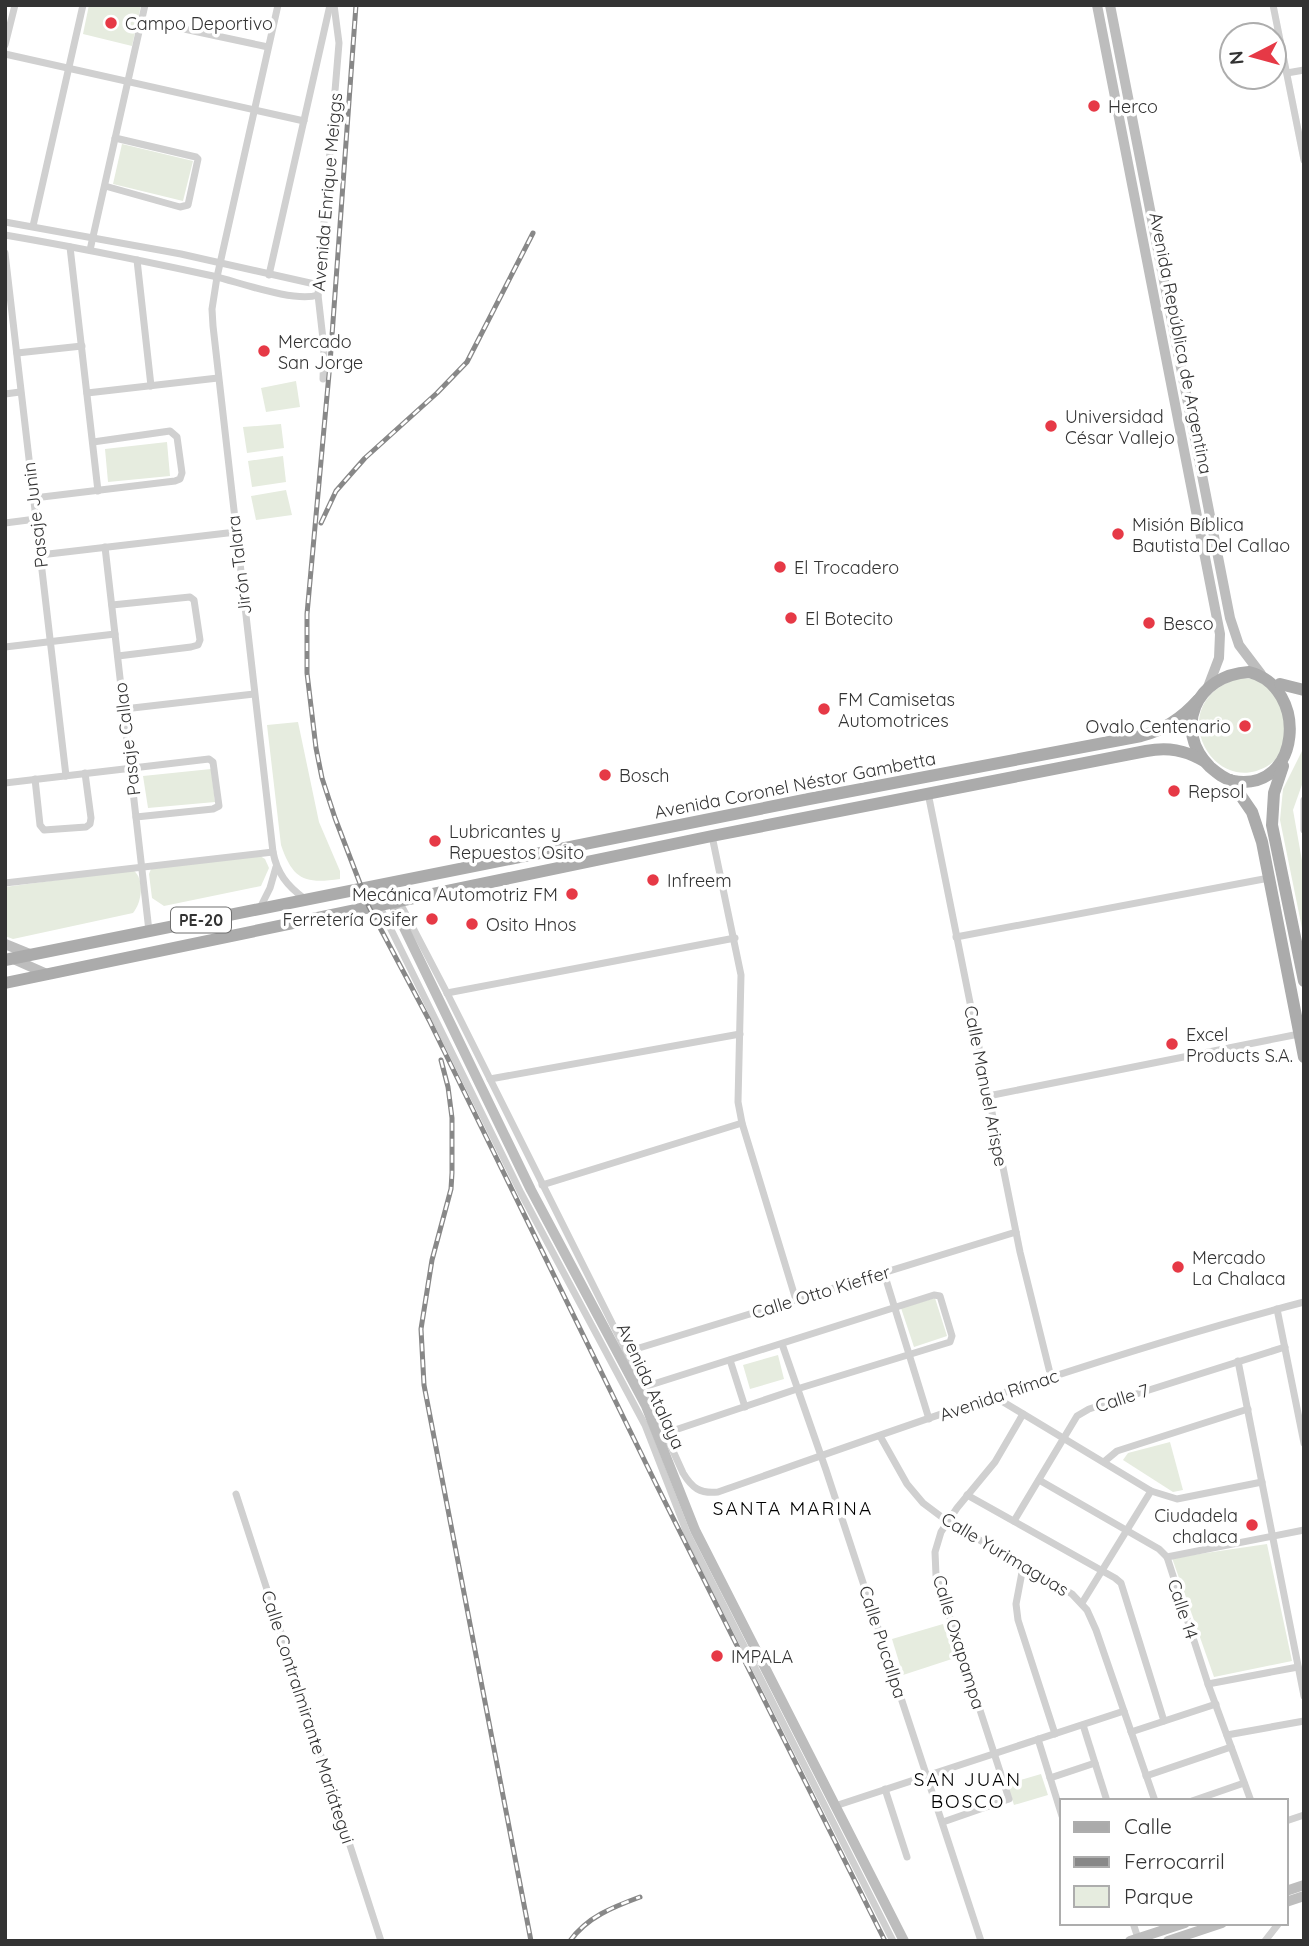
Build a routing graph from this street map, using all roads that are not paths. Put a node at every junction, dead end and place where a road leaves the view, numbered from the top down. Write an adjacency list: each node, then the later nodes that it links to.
1 (15, 5): 9 (street)
2 (83, 5): 12 (street)
3 (145, 5): 8 (street)
4 (278, 5): 10 (street, Jirón Talara)
5 (332, 5): 16 (street); 31 (street, Avenida Enrique Meiggs)
6 (1097, 5): 45 (main road, Avenida República de Argentina)
7 (1110, 5): 44 (main road, Avenida República de Argentina)
8 (142, 20): 10 (street); 14 (street)
9 (5, 45)
10 (268, 47): 15 (street, Jirón Talara)
11 (5, 54): 12 (street)
12 (69, 69): 14 (street); 21 (street)
13 (1288, 78): 18 (street)
14 (128, 82): 15 (street); 17 (street)
15 (254, 110): 16 (street); 28 (street, Jirón Talara)
16 (304, 121): 29 (street)
17 (115, 138): 19 (street); 19 (street)
18 (1304, 160)
19 (104, 186): 23 (street)
20 (5, 222): 21 (street)
21 (33, 226): 23 (street)
22 (5, 235): 24 (street)
23 (93, 237): 25 (street); 28 (street)
24 (70, 247): 25 (street); 35 (street)
25 (90, 250): 27 (street)
26 (5, 253): 32 (street, Pasaje Junin)
27 (137, 260): 30 (street); 39 (street)
28 (220, 263): 29 (street); 30 (street, Jirón Talara)
29 (270, 275): 31 (street)
30 (217, 277): 33 (street); 37 (street, Jirón Talara)
31 (319, 285): 33 (street, Avenida Enrique Meiggs)
32 (7, 287): 34 (street, Pasaje Junin)
33 (318, 295): 38 (street, Avenida Enrique Meiggs)
34 (9, 328): 36 (street, Pasaje Junin)
35 (82, 346): 36 (street); 41 (street)
36 (17, 353): 40 (street, Pasaje Junin)
37 (218, 378): 39 (street); 52 (street, Jirón Talara)
38 (323, 379)
39 (152, 386): 41 (street)
40 (20, 392): 42 (street); 47 (street, Pasaje Junin)
41 (87, 393): 43 (street)
42 (5, 394)
43 (93, 442): 46 (street); 46 (street)
44 (1196, 442): 45 (main road); 50 (main road, Avenida República de Argentina)
45 (1183, 444): 51 (main road, Avenida República de Argentina)
46 (99, 491): 47 (street)
47 (34, 498): 48 (street, Pasaje Junin)
48 (36, 519): 49 (street); 54 (street, Pasaje Junin)
49 (5, 523)
50 (1213, 528): 51 (main road); 55 (main road, Avenida República de Argentina)
51 (1200, 531): 56 (main road, Avenida República de Argentina)
52 (236, 532): 53 (street); 66 (street, Jirón Talara)
53 (105, 547): 54 (street); 57 (street, Pasaje Callao)
54 (40, 555): 59 (street, Pasaje Junin)
55 (1226, 597): 56 (main road); 62 (main road, Avenida República de Argentina)
56 (1214, 599): 64 (main road, Avenida República de Argentina)
57 (112, 605): 58 (street, Pasaje Callao); 61 (street)
58 (115, 634): 59 (street); 61 (street, Pasaje Callao)
59 (50, 642): 60 (street); 74 (street, Pasaje Junin)
60 (5, 647)
61 (118, 656): 68 (street, Pasaje Callao)
62 (1261, 674): 63 (main road); 64 (main road)
63 (1278, 684): 65 (main road); 69 (main road)
64 (1208, 687): 67 (main road)
65 (1304, 690)
66 (254, 694): 68 (street); 83 (street, Jirón Talara)
67 (1198, 700): 70 (main road); 88 (main road, Avenida Coronel Néstor Gambetta)
68 (124, 709): 72 (street, Pasaje Callao)
69 (1300, 740): 71 (main road)
70 (1204, 761): 76 (main road); 78 (main road, Avenida Coronel Néstor Gambetta)
71 (1284, 764): 76 (main road); 100 (main road)
72 (130, 768): 73 (street); 80 (street, Pasaje Callao); 80 (street)
73 (85, 773): 74 (street); 75 (street)
74 (66, 776): 75 (street)
75 (34, 779): 77 (street)
76 (1230, 780): 86 (main road)
77 (5, 783)
78 (928, 793): 82 (main road, Avenida Coronel Néstor Gambetta); 94 (street, Calle Manuel Arispe)
79 (1304, 803): 81 (street)
80 (136, 817): 85 (street, Pasaje Callao)
81 (1304, 831)
82 (712, 836): 91 (main road, Avenida Coronel Néstor Gambetta); 95 (street)
83 (273, 852): 84 (street, Jirón Talara); 85 (street)
84 (276, 866): 90 (street, Jirón Talara); 92 (street)
85 (142, 867): 87 (street); 93 (street, Pasaje Callao)
86 (1269, 878): 94 (street); 104 (main road)
87 (5, 883)
88 (388, 883): 89 (main road, PE-20); 91 (main road, Avenida Atalaya)
89 (370, 887): 90 (main road, PE-20); 91 (street, Avenida Atalaya)
90 (305, 900): 92 (main road, PE-20)
91 (390, 903): 99 (main road, PE-20); 102 (street, Avenida Atalaya); 175 (main road, Avenida Atalaya); 184 (street, Avenida Atalaya)
92 (259, 909): 93 (main road, PE-20)
93 (149, 931): 97 (main road, PE-20)
94 (956, 937): 107 (street, Calle Manuel Arispe)
95 (734, 938): 102 (street); 103 (street)
96 (5, 944): 97 (main road)
97 (32, 955): 98 (main road, PE-20)
98 (8, 958): 99 (main road)
99 (47, 974): 101 (main road, PE-20)
100 (1304, 981)
101 (5, 983)
102 (447, 993): 106 (street, Avenida Atalaya)
103 (740, 1034): 106 (street); 108 (street)
104 (1299, 1034): 105 (main road); 107 (street)
105 (1304, 1057)
106 (490, 1079): 109 (street, Avenida Atalaya)
107 (988, 1096): 110 (street, Calle Manuel Arispe)
108 (742, 1123): 109 (street); 112 (street)
109 (542, 1185): 118 (street, Avenida Atalaya)
110 (1016, 1232): 111 (street, Calle Otto Kieffer); 122 (street, Calle Manuel Arispe)
111 (884, 1273): 112 (street, Calle Otto Kieffer); 114 (street)
112 (796, 1300): 118 (street, Calle Otto Kieffer)
113 (1304, 1301): 115 (street, Avenida Rímac)
114 (895, 1307): 116 (street); 119 (street); 119 (street)
115 (1277, 1309): 117 (street); 122 (street, Avenida Rímac)
116 (782, 1344): 120 (street); 124 (street, Calle Pucallpa)
117 (1285, 1347): 121 (street, Calle 7); 133 (street)
118 (626, 1352): 123 (street, Avenida Atalaya)
119 (910, 1354): 124 (street); 129 (street)
120 (730, 1360): 123 (street); 126 (street)
121 (1238, 1362): 127 (street); 132 (street, Calle 7)
122 (1051, 1377): 125 (street, Avenida Rímac)
123 (644, 1387): 130 (street, Avenida Atalaya)
124 (797, 1389): 126 (street); 134 (street, Calle Pucallpa)
125 (995, 1397): 128 (street); 129 (street, Avenida Rímac)
126 (745, 1407): 130 (street)
127 (1248, 1409): 135 (street); 137 (street)
128 (1023, 1414): 132 (street); 141 (street, Calle Oxapampa)
129 (929, 1419): 131 (street, Avenida Rímac)
130 (666, 1433): 138 (street, Avenida Atalaya)
131 (880, 1436): 134 (street, Avenida Rímac); 142 (street, Calle Yurimaguas)
132 (1064, 1438): 135 (street); 136 (street, Calle 7)
133 (1304, 1443)
134 (821, 1455): 138 (street, Avenida Rímac); 166 (street, Calle Pucallpa)
135 (1105, 1461): 139 (street)
136 (1040, 1480): 143 (street, Calle 7); 144 (street, Calle 14)
137 (1262, 1482): 139 (street); 146 (street)
138 (696, 1490)
139 (1151, 1491): 144 (street)
140 (236, 1494): 183 (street, Calle Contralmirante Mariátegui)
141 (967, 1495): 142 (street, Calle Oxapampa); 143 (street)
142 (947, 1521): 148 (street, Calle Yurimaguas); 164 (street, Calle Oxapampa)
143 (1014, 1521): 149 (street)
144 (1125, 1530): 147 (street, Calle 14); 149 (street)
145 (1304, 1530): 146 (street)
146 (1271, 1535): 147 (street); 151 (street)
147 (1167, 1557): 152 (street, Calle 14)
148 (1023, 1567): 150 (street, Calle Yurimaguas); 160 (street)
149 (1102, 1572): 150 (street); 156 (street)
150 (1082, 1603): 155 (street, Calle Yurimaguas)
151 (1298, 1667): 152 (street); 153 (street)
152 (1208, 1684): 154 (street, Calle 14)
153 (1304, 1696)
154 (1216, 1704): 156 (street); 161 (street, Calle 14)
155 (1124, 1711): 158 (street); 159 (street, Calle Yurimaguas)
156 (1164, 1721): 159 (street)
157 (1304, 1721): 161 (street)
158 (1083, 1725): 160 (street); 165 (street)
159 (1131, 1732): 167 (street, Calle Yurimaguas)
160 (1055, 1734): 162 (street)
161 (1227, 1735): 163 (street, Calle 14)
162 (1038, 1739): 164 (street); 168 (street)
163 (1231, 1746): 167 (street); 169 (street, Calle 14)
164 (993, 1754): 166 (street); 177 (street, Calle Oxapampa)
165 (1095, 1763): 168 (street); 171 (street)
166 (927, 1775): 170 (street); 177 (street, Calle Pucallpa)
167 (1146, 1776): 172 (street, Calle Yurimaguas)
168 (1050, 1778): 176 (street)
169 (1244, 1783): 173 (street); 174 (street, Calle 14)
170 (885, 1789): 175 (street); 178 (street)
171 (1107, 1799)
172 (1154, 1799)
173 (1198, 1799)
174 (1250, 1799)
175 (835, 1806): 185 (main road, Avenida Atalaya)
176 (1060, 1808)
177 (943, 1822): 186 (street, Calle Pucallpa)
178 (907, 1857)
179 (1179, 1925): 182 (main road)
180 (1216, 1925): 187 (main road)
181 (1277, 1925): 188 (street)
182 (1134, 1939)
183 (381, 1941)
184 (893, 1941)
185 (904, 1941)
186 (981, 1941)
187 (1168, 1941)
188 (1265, 1941)

